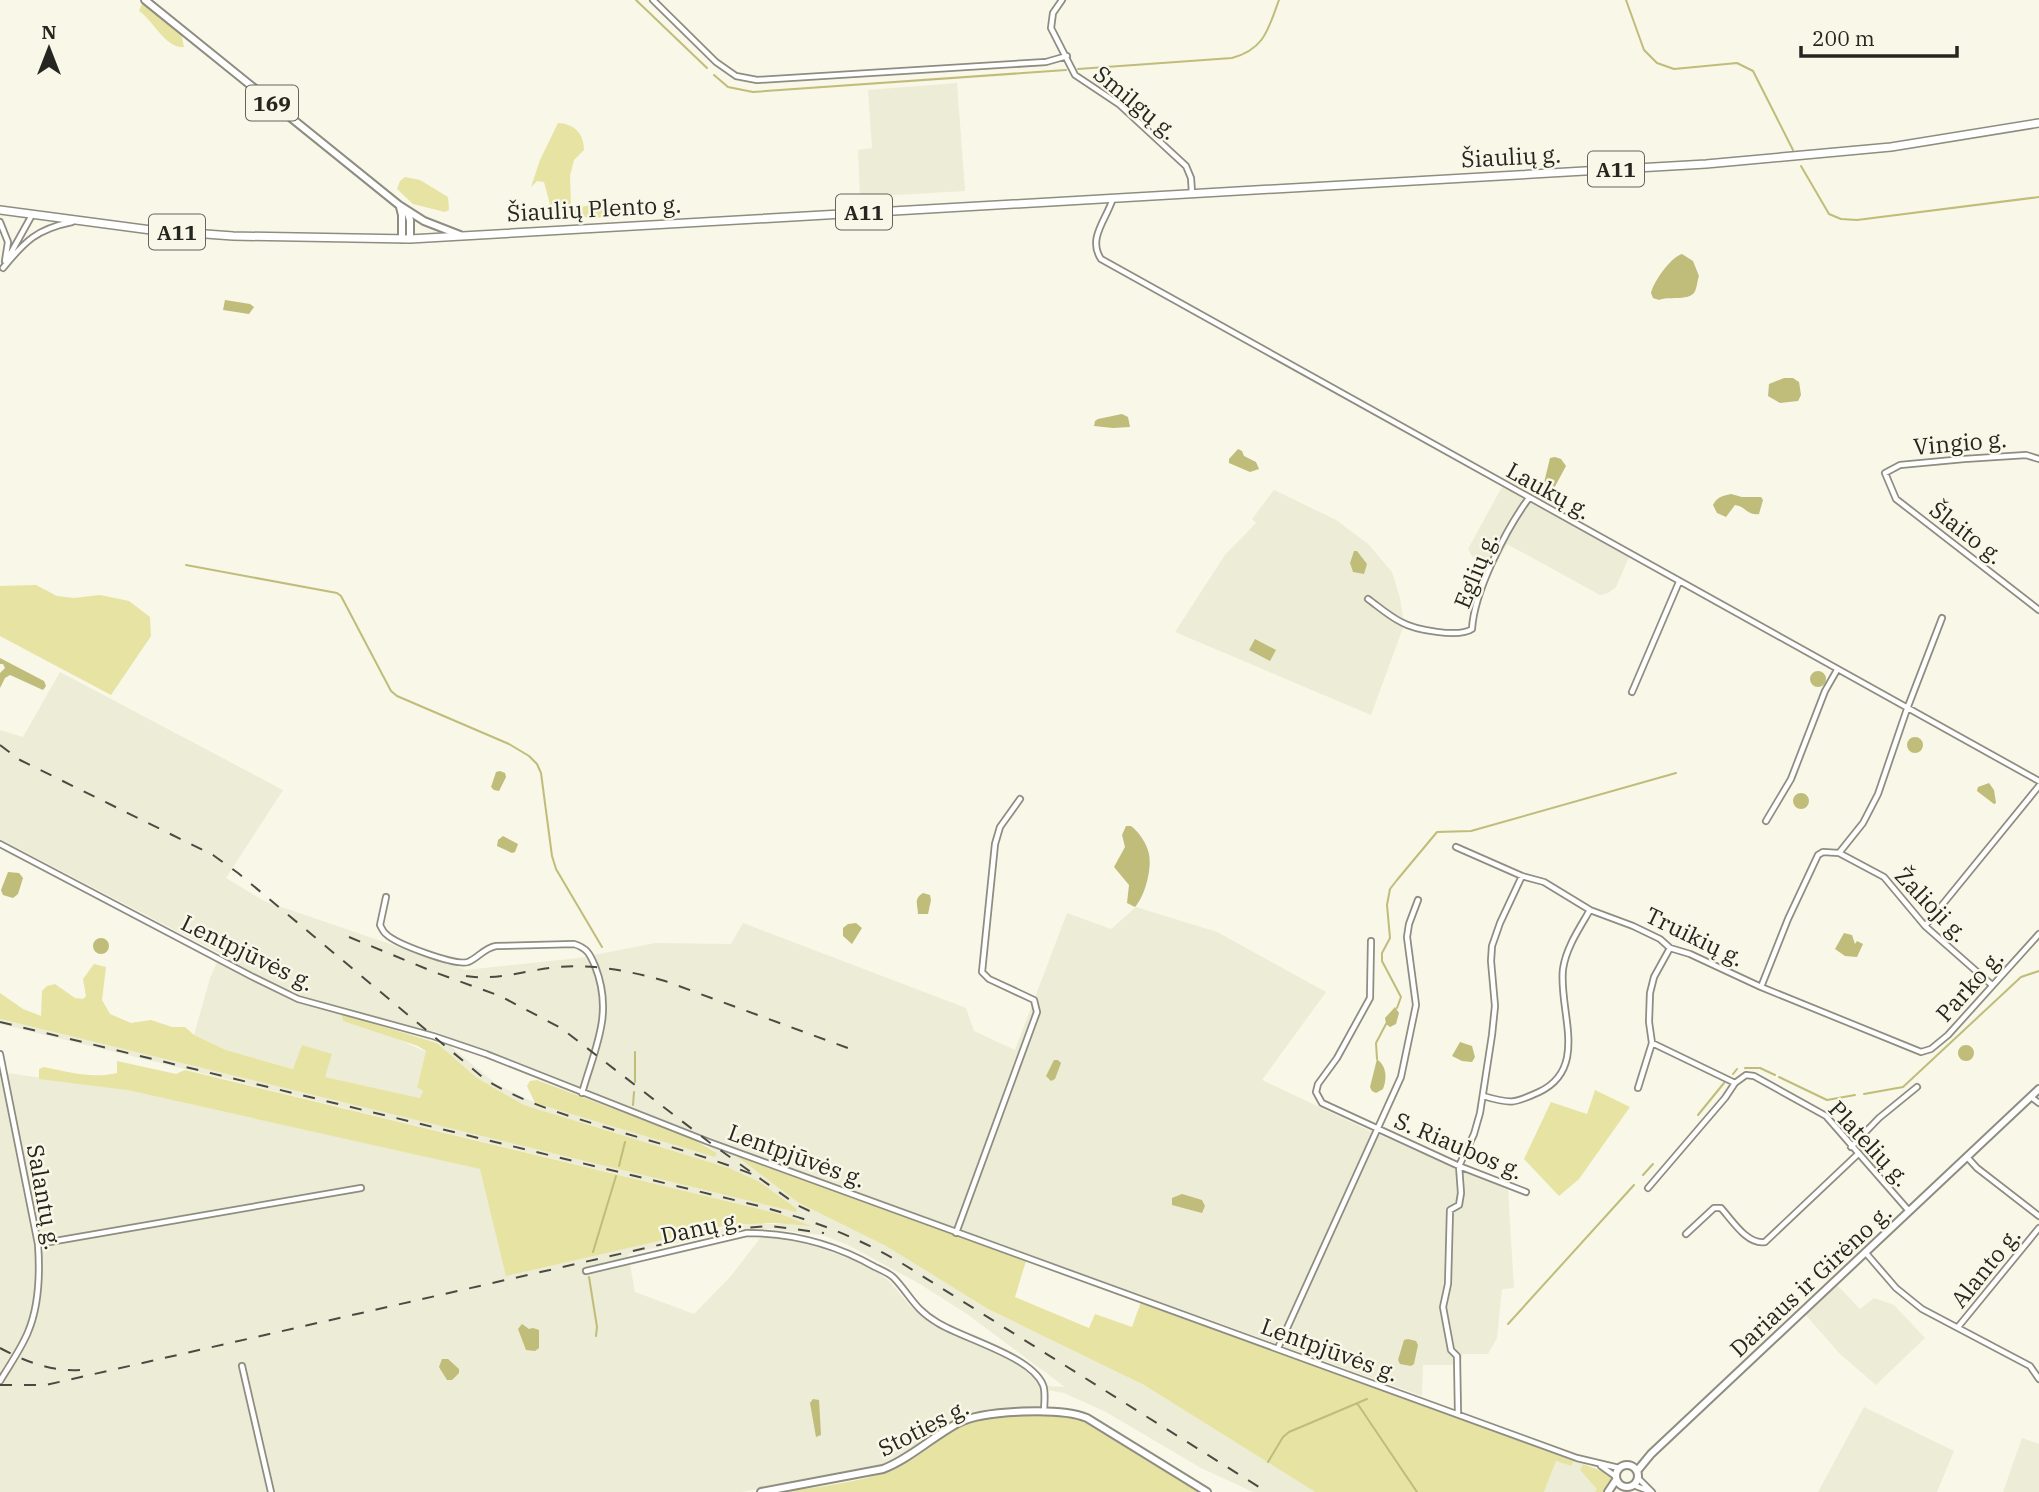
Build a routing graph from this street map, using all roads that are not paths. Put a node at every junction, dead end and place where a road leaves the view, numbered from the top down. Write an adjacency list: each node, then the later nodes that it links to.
1 (145, 0): 8 (main road, 169)
2 (653, 0): 4 (street)
3 (1062, 0): 4 (street, Smilgų g.)
4 (1066, 56): 6 (street, Smilgų g.)
5 (2039, 123): 6 (highway, Šiaulių g. / A11)
6 (1192, 193): 7 (highway, Šiaulių Plento g. / A11)
7 (1113, 198): 14 (highway, Šiaulių Plento g. / A11); 19 (street, Laukų g.)
8 (399, 205): 10 (main road); 15 (main road)
9 (0, 210): 11 (highway, Šiaulių Plento g. / A11)
10 (407, 211): 14 (main road); 15 (main road)
11 (32, 214): 12 (highway, Šiaulių Plento g. / A11); 16 (street)
12 (79, 220): 15 (highway, Šiaulių Plento g. / A11); 16 (street)
13 (0, 222): 16 (street)
14 (462, 235): 15 (highway, Šiaulių Plento g. / A11)
15 (406, 239)
16 (1, 271)
17 (2039, 459): 18 (street, Vingio g.)
18 (1885, 473): 22 (street, Šlaito g.)
19 (1529, 499): 20 (street, Laukų g.); 21 (street, Eglių g.)
20 (1679, 582): 24 (street, Laukų g.); 25 (street)
21 (1368, 599)
22 (2039, 610)
23 (1942, 618): 26 (street)
24 (1837, 670): 26 (street, Laukų g.); 29 (street)
25 (1632, 692)
26 (1907, 709): 27 (street, Laukų g.); 32 (street)
27 (2039, 783): 37 (street)
28 (1020, 799): 65 (street)
29 (1766, 821)
30 (0, 844): 50 (street, Lentpjūvės g.)
31 (1456, 848): 33 (street, Truikių g.)
32 (1839, 853): 37 (street, Žalioji g.); 42 (street)
33 (1522, 876): 36 (street, Truikių g.); 51 (street)
34 (386, 897): 50 (street)
35 (1418, 900): 54 (street)
36 (1590, 911): 40 (street, Truikių g.); 51 (street)
37 (1925, 926): 41 (street, Žalioji g.)
38 (2039, 934): 41 (street, Parko g.)
39 (1371, 941): 54 (street, S. Riaubos g.)
40 (1670, 948): 42 (street, Truikių g.); 43 (street)
41 (1992, 985): 44 (street, Parko g.)
42 (1761, 987): 44 (street, Truikių g.)
43 (1652, 1043): 46 (street, Platelių g.); 48 (street)
44 (1922, 1052)
45 (0, 1054): 67 (street, Salantų g.)
46 (1735, 1083): 55 (street, Platelių g.); 60 (street)
47 (1917, 1087): 55 (street)
48 (1638, 1088)
49 (2039, 1089): 52 (main road, Dariaus ir Girėno g.)
50 (582, 1093): 65 (street, Lentpjūvės g.)
51 (1483, 1096): 58 (street)
52 (2031, 1097): 53 (street); 57 (main road, Dariaus ir Girėno g.)
53 (2039, 1103)
54 (1378, 1129): 58 (street, S. Riaubos g.); 71 (street)
55 (1851, 1147): 56 (street, Platelių g.)
56 (1858, 1154): 62 (street, Platelių g.); 66 (street)
57 (1967, 1157): 62 (main road, Dariaus ir Girėno g.); 63 (street)
58 (1459, 1166): 61 (street, S. Riaubos g.); 76 (street)
59 (361, 1188): 67 (street)
60 (1648, 1188)
61 (1526, 1192)
62 (1909, 1211): 68 (main road, Dariaus ir Girėno g.)
63 (2039, 1216)
64 (2039, 1228): 70 (street, Alanto g.)
65 (956, 1233): 71 (street, Lentpjūvės g.)
66 (1686, 1234)
67 (38, 1244): 74 (street, Salantų g.)
68 (1865, 1252): 70 (street); 79 (main road, Dariaus ir Girėno g.)
69 (586, 1271): 75 (street, Danų g.)
70 (1958, 1327): 73 (street)
71 (1278, 1349): 76 (street, Lentpjūvės g.)
72 (242, 1366): 82 (street)
73 (2039, 1378)
74 (0, 1381)
75 (1044, 1412): 83 (main road, Stoties g.); 84 (main road, Stoties g.)
76 (1458, 1414): 77 (street, Lentpjūvės g.)
77 (1598, 1464): 78 (street, Lentpjūvės g.); 80 (street, Lentpjūvės g.)
78 (1619, 1468): 79 (main road, Dariaus ir Girėno g.); 80 (main road, Dariaus ir Girėno g.)
79 (1635, 1475): 81 (main road, Dariaus ir Girėno g.); 86 (street)
80 (1616, 1478): 81 (main road); 85 (main road, Dariaus ir Girėno g.)
81 (1622, 1486): 85 (main road, Dariaus ir Girėno g.)
82 (271, 1492)
83 (761, 1492)
84 (1208, 1492)
85 (1610, 1492)
86 (1651, 1492)

